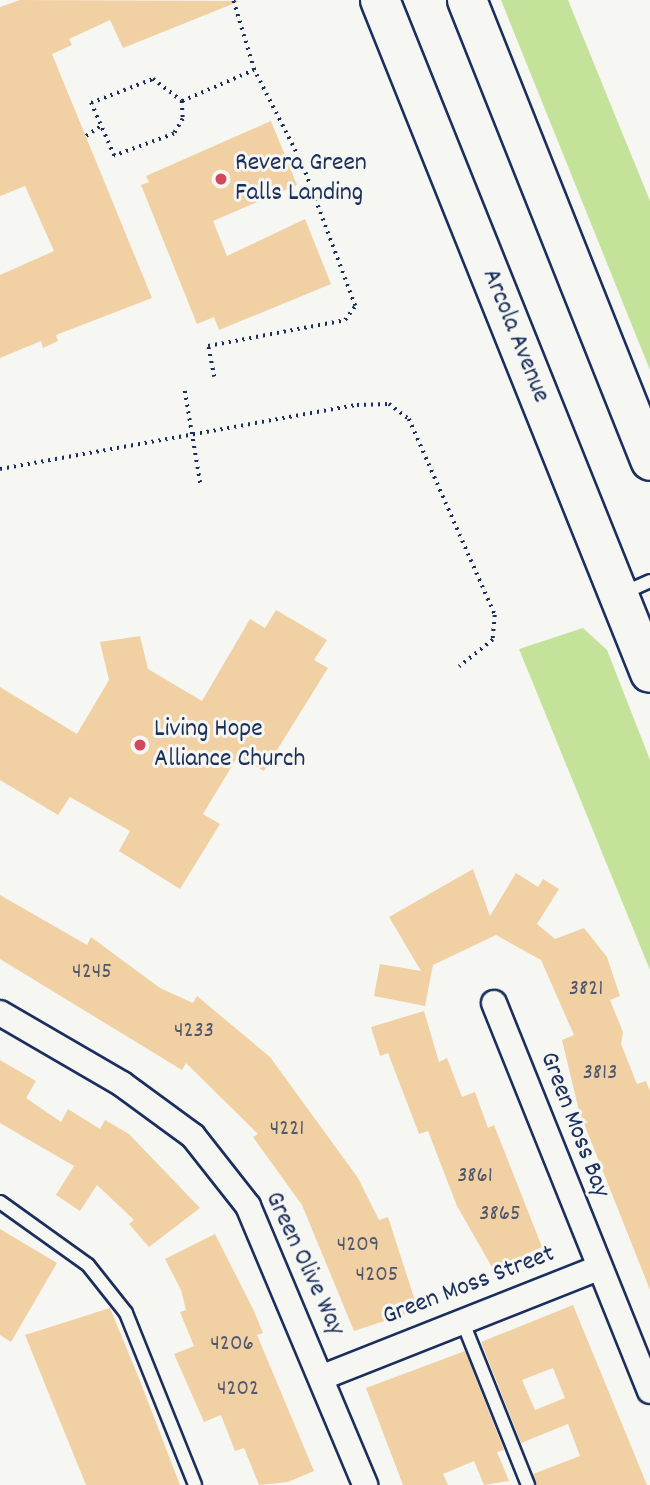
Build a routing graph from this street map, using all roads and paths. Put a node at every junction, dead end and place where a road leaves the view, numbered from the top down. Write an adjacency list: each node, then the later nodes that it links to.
1 (233, 0): 4 (path)
2 (380, 0): 14 (main road, Arcola Avenue)
3 (467, 0): 11 (main road)
4 (254, 70): 5 (path); 8 (path)
5 (183, 101): 6 (path); 6 (path)
6 (101, 125): 7 (path)
7 (86, 136)
8 (214, 377)
9 (185, 391): 10 (path)
10 (192, 434): 12 (path); 13 (path); 15 (path)
11 (650, 461)
12 (0, 469)
13 (201, 487)
14 (634, 588): 16 (main road, Arcola Avenue)
15 (458, 667)
16 (650, 673)
17 (494, 1003): 20 (street, Green Moss Bay)
18 (0, 1013): 22 (street, Green Olive Way)
19 (0, 1202): 24 (lane)
20 (598, 1268): 21 (street, Green Moss Street); 23 (street, Green Moss Bay)
21 (461, 1318): 22 (street, Green Moss Street); 26 (lane)
22 (323, 1377): 25 (street, Green Olive Way)
23 (650, 1391)
24 (195, 1485)
25 (365, 1485)
26 (528, 1485)

